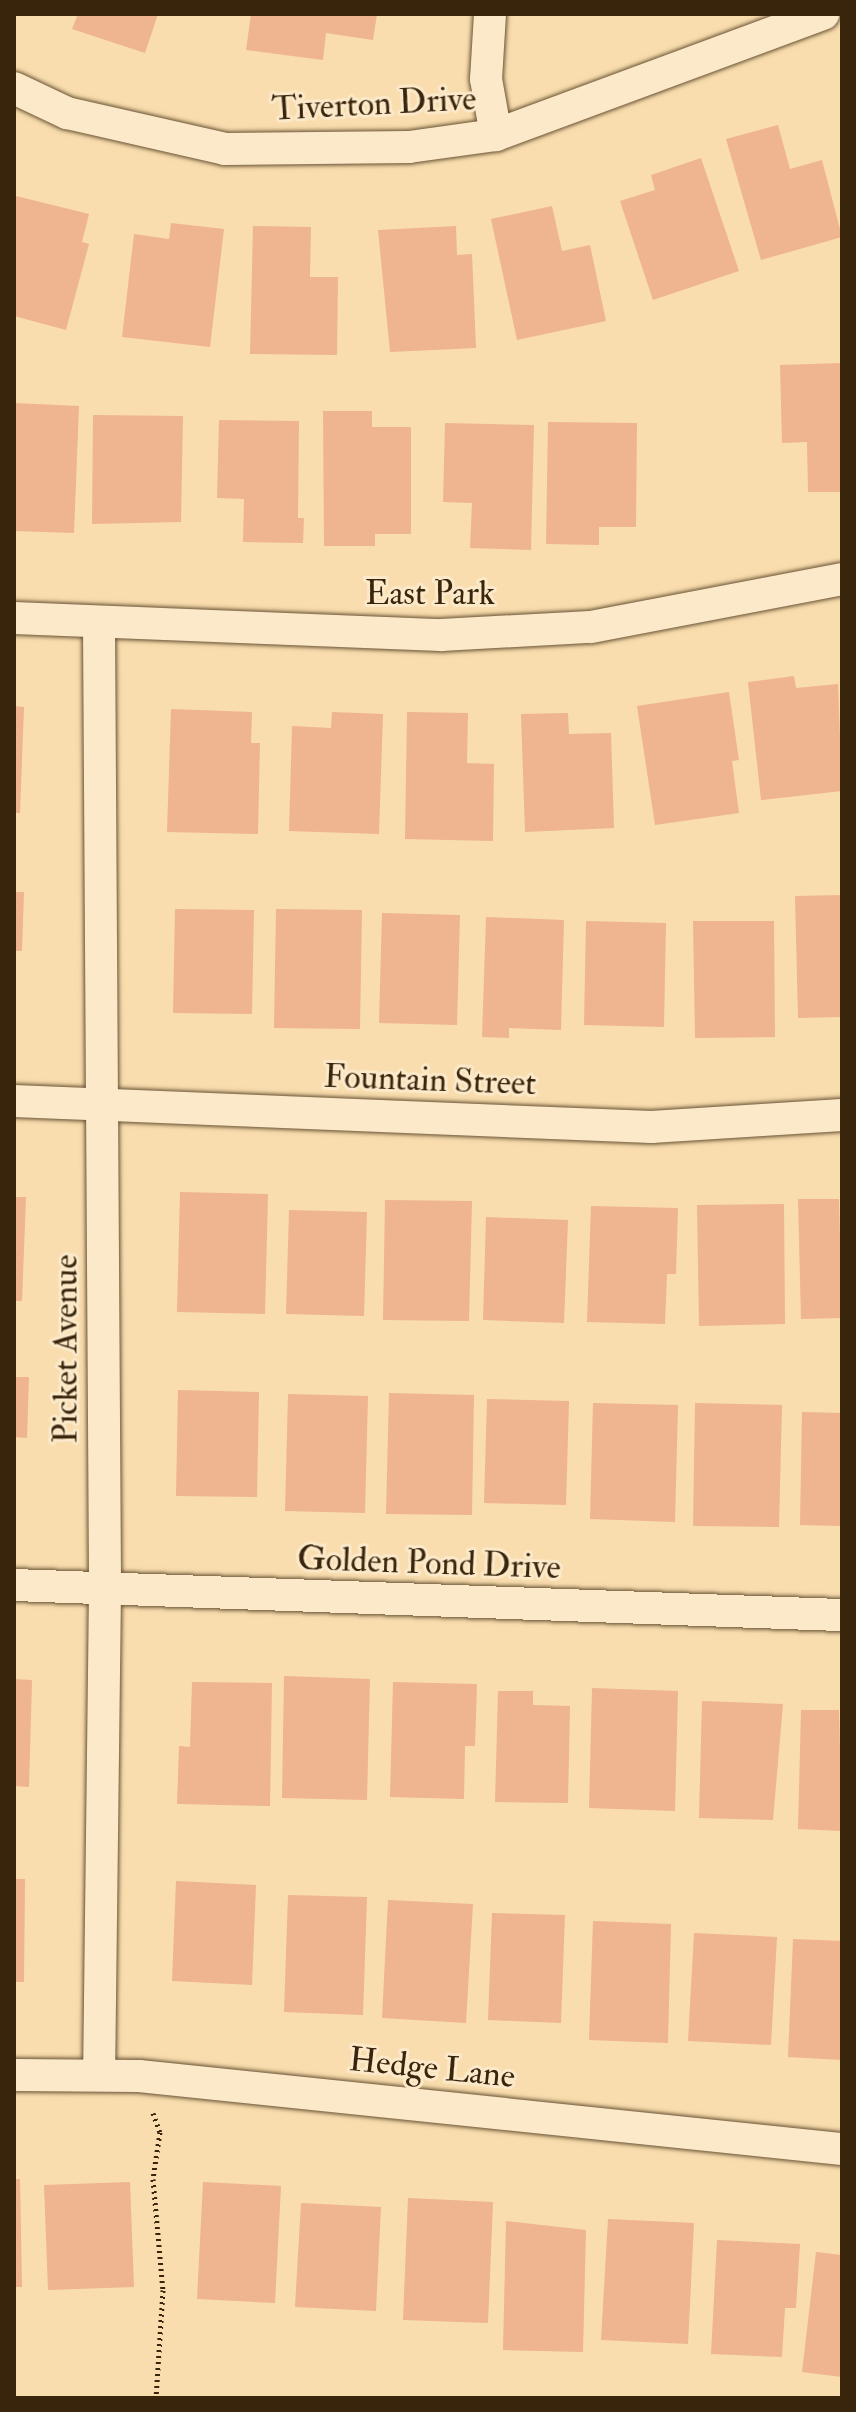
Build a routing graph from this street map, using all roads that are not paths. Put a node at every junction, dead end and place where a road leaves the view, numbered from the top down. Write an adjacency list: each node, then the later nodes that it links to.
1 (490, 14): 4 (street)
2 (823, 14): 4 (street, Tiverton Drive)
3 (14, 88): 4 (street, Tiverton Drive)
4 (496, 135)
5 (842, 579): 7 (street, East Park)
6 (14, 618): 7 (street, East Park)
7 (99, 625): 9 (street, Picket Avenue)
8 (14, 1101): 9 (street, Fountain Street)
9 (102, 1106): 10 (street, Fountain Street); 12 (street, Picket Avenue)
10 (842, 1115)
11 (14, 1585): 12 (street, Golden Pond Drive)
12 (105, 1590): 13 (street, Golden Pond Drive); 14 (street, Picket Avenue)
13 (842, 1615)
14 (99, 2074): 15 (street, Hedge Lane); 16 (street, Hedge Lane)
15 (14, 2075)
16 (842, 2149)

